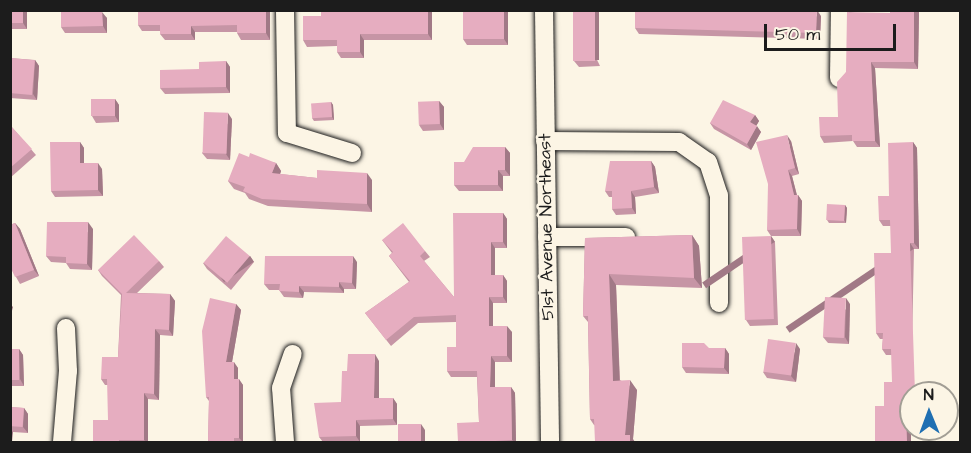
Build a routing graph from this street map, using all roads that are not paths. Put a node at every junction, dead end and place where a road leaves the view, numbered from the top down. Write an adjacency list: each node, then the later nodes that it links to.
1 (285, 10): 6 (street)
2 (544, 10): 5 (street, 51st Avenue Northeast)
3 (840, 10): 4 (street)
4 (839, 78)
5 (545, 141): 7 (street, 51st Avenue Northeast); 9 (street)
6 (352, 153)
7 (547, 237): 8 (street); 14 (street, 51st Avenue Northeast)
8 (647, 237)
9 (719, 303)
10 (66, 328): 12 (street)
11 (293, 354): 13 (street)
12 (62, 442)
13 (285, 442)
14 (549, 442)

